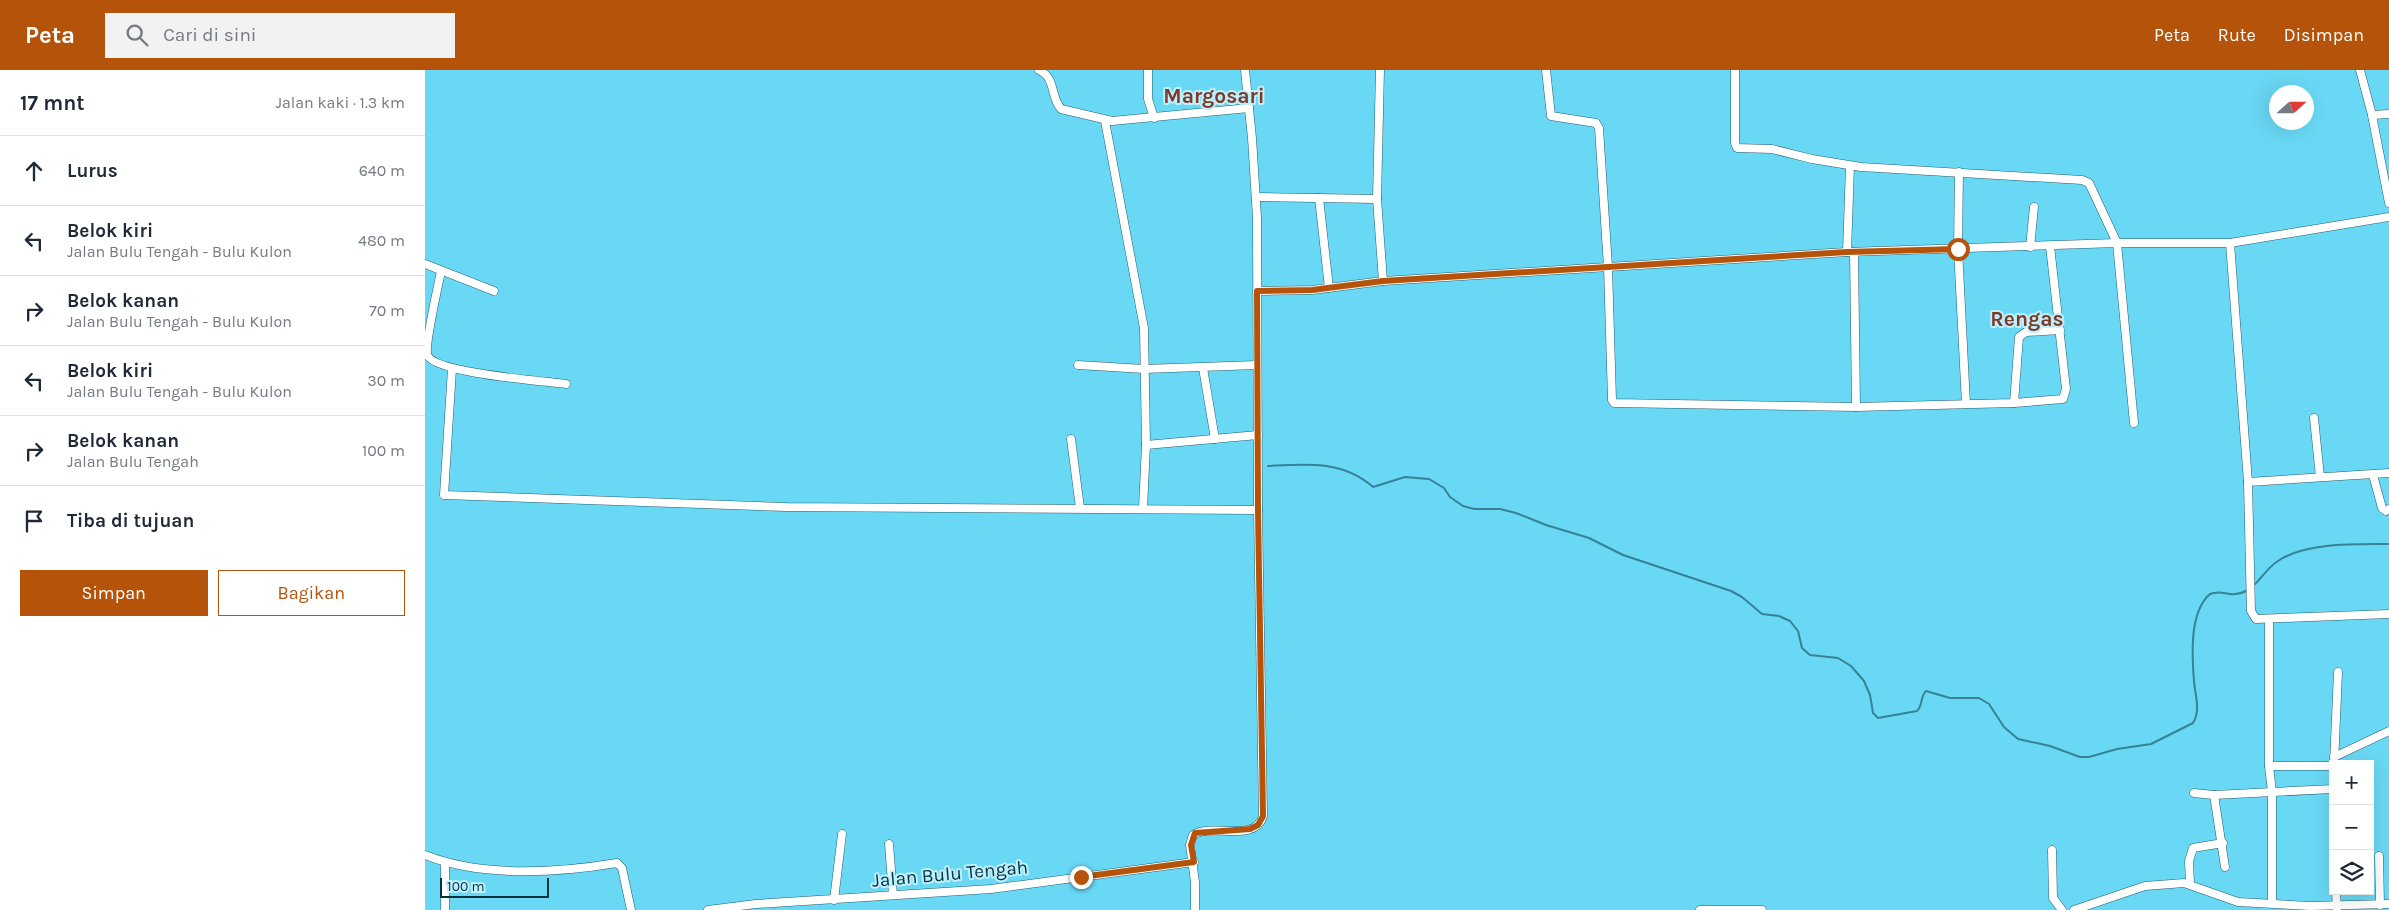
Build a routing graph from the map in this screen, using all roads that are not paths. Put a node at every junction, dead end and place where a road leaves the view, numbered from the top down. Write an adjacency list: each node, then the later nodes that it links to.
1 (1040, 70): 12 (street)
2 (1148, 70): 11 (street)
3 (1245, 70): 8 (street)
4 (1380, 70): 17 (street)
5 (1546, 70): 28 (street)
6 (1735, 70): 13 (street)
7 (2360, 70): 10 (street)
8 (1249, 108): 11 (street); 15 (street)
9 (2389, 114): 10 (street)
10 (2372, 115): 18 (street)
11 (1154, 118): 12 (street)
12 (1105, 121): 40 (street)
13 (1850, 166): 14 (street); 26 (street)
14 (1959, 172): 22 (street); 25 (street)
15 (1255, 196): 16 (street); 33 (street)
16 (1319, 198): 17 (street); 31 (street)
17 (1377, 199): 30 (street)
18 (2389, 203)
19 (2033, 207): 24 (street)
20 (2389, 217): 21 (street)
21 (2230, 243): 22 (street); 54 (street)
22 (2117, 244): 23 (street); 46 (street)
23 (2050, 246): 24 (street); 34 (street)
24 (2030, 247): 25 (street)
25 (1958, 249): 26 (street); 43 (street)
26 (1851, 252): 28 (street); 44 (street)
27 (425, 264): 29 (street)
28 (1607, 267): 30 (street); 44 (street)
29 (441, 271): 32 (street); 35 (street)
30 (1383, 281): 31 (street)
31 (1329, 288): 33 (street)
32 (494, 291)
33 (1257, 291): 37 (street)
34 (2060, 330): 42 (street); 42 (street)
35 (426, 343): 38 (street)
36 (1078, 365): 40 (street)
37 (1257, 365): 39 (street); 47 (street)
38 (452, 368): 41 (street); 55 (street)
39 (1203, 368): 40 (street); 49 (street)
40 (1144, 369): 50 (street)
41 (565, 384)
42 (2013, 403): 43 (street)
43 (1966, 404): 44 (street)
44 (1856, 407)
45 (2314, 418): 53 (street)
46 (2134, 423)
47 (1258, 434): 49 (street); 58 (street)
48 (1071, 439): 55 (street)
49 (1215, 439): 50 (street)
50 (1146, 445): 56 (street)
51 (2389, 473): 52 (street)
52 (2373, 475): 53 (street); 57 (street)
53 (2320, 477): 54 (street)
54 (2248, 482): 60 (street)
55 (1080, 508): 56 (street)
56 (1143, 508): 58 (street)
57 (2389, 509)
58 (1258, 510): 77 (street)
59 (2389, 614): 60 (street)
60 (2269, 619): 66 (street)
61 (2338, 672): 63 (street)
62 (2389, 731): 64 (street)
63 (2334, 760)
64 (2338, 760)
65 (2329, 762): 66 (street)
66 (2269, 766): 68 (street)
67 (2329, 789): 68 (street)
68 (2272, 792): 70 (street); 84 (street)
69 (2194, 794): 70 (street)
70 (2214, 795): 72 (street)
71 (841, 834): 83 (street)
72 (2223, 843): 79 (street); 80 (street)
73 (889, 844): 81 (street)
74 (2052, 850): 96 (street)
75 (425, 855): 78 (street)
76 (2379, 856): 86 (street)
77 (1194, 862): 81 (street, Jalan Bulu Tengah); 93 (street)
78 (445, 863): 90 (street); 91 (street)
79 (2225, 867)
80 (2190, 884): 84 (street); 97 (street)
81 (893, 895): 83 (street, Jalan Bulu Tengah)
82 (2336, 895): 88 (street)
83 (834, 900): 92 (street, Jalan Bulu Tengah)
84 (2272, 903): 87 (street)
85 (2389, 904): 86 (street)
86 (2380, 905): 89 (street)
87 (2292, 907): 88 (street)
88 (2336, 908): 89 (street)
89 (2362, 908)
90 (445, 910)
91 (631, 910)
92 (708, 910)
93 (1195, 910)
94 (1700, 910): 95 (street)
95 (1761, 910)
96 (2062, 910)
97 (2074, 910)

